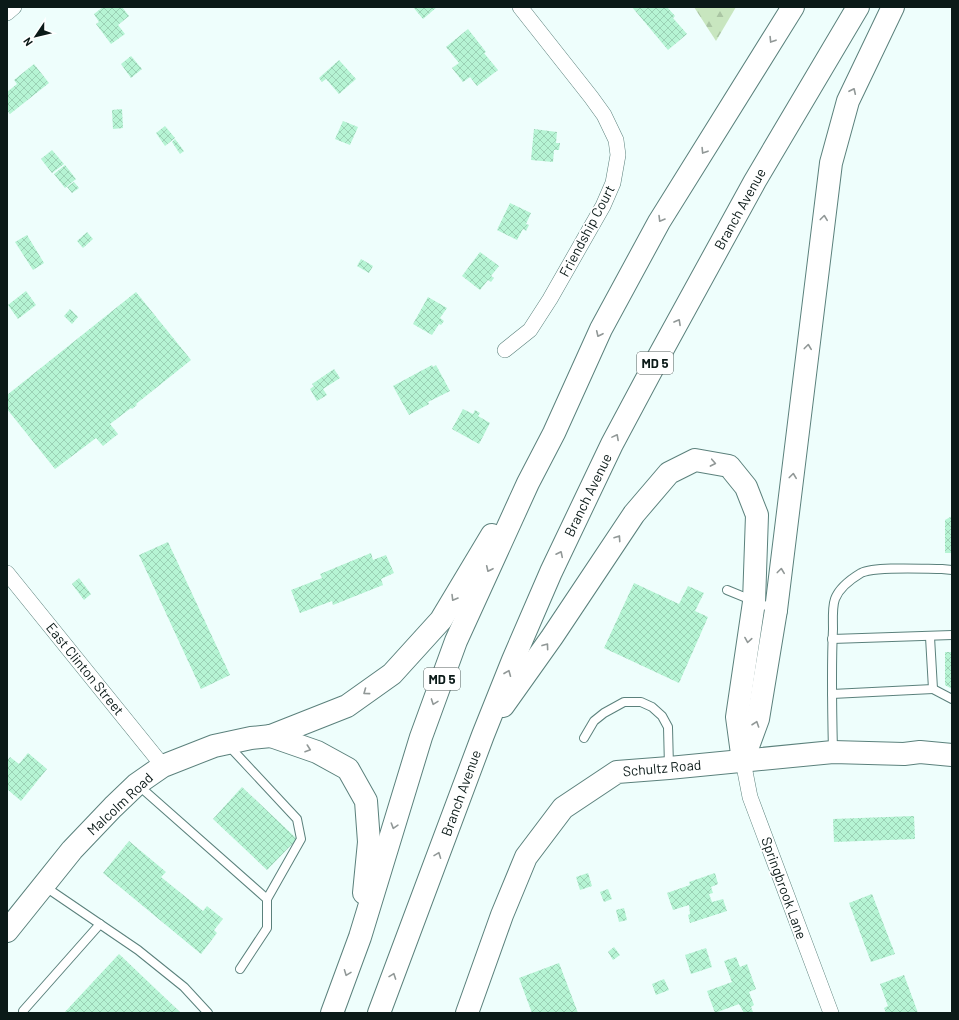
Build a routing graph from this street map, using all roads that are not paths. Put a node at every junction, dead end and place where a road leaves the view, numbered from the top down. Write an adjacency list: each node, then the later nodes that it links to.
1 (14, 7): 6 (street)
2 (520, 7): 7 (street, Friendship Court)
3 (793, 7): 8 (main road, MD 5, one-way to 8)
4 (858, 7): 20 (main road, Branch Avenue / MD 5, one-way to 4)
5 (893, 7): 13 (main road, one-way to 5)
6 (7, 13)
7 (505, 350)
8 (554, 433): 21 (main road, one-way to 21); 34 (main road, MD 5, one-way to 34)
9 (952, 570): 16 (lane)
10 (7, 573): 27 (street, East Clinton Street)
11 (727, 590): 12 (lane)
12 (754, 602): 13 (lane); 20 (main road, one-way to 12); 26 (main road, one-way to 26)
13 (776, 610): 26 (main road, one-way to 13)
14 (952, 635): 15 (lane)
15 (930, 637): 16 (lane); 17 (lane)
16 (832, 639): 18 (lane)
17 (933, 689): 18 (lane); 19 (lane)
18 (832, 694): 24 (lane)
19 (952, 699)
20 (483, 735): 39 (main road, Branch Avenue / MD 5, one-way to 20)
21 (271, 736): 23 (main road, Malcolm Road); 34 (main road, one-way to 34)
22 (584, 738): 28 (lane)
23 (226, 743): 27 (main road, Malcolm Road); 31 (lane)
24 (833, 752): 25 (main road, Schultz Road); 26 (main road, Schultz Road)
25 (952, 755)
26 (743, 761): 28 (main road, Schultz Road); 41 (street, Springbrook Lane)
27 (163, 766): 29 (main road, Malcolm Road)
28 (669, 768): 40 (main road, Schultz Road)
29 (137, 784): 30 (main road, Malcolm Road); 31 (lane)
30 (43, 886): 32 (lane); 33 (main road, Malcolm Road)
31 (267, 899): 35 (lane)
32 (100, 924): 36 (lane); 37 (lane)
33 (7, 931)
34 (360, 937): 38 (main road, MD 5, one-way to 38)
35 (240, 969)
36 (23, 1013)
37 (208, 1013)
38 (332, 1013)
39 (380, 1013)
40 (467, 1013)
41 (831, 1013)

